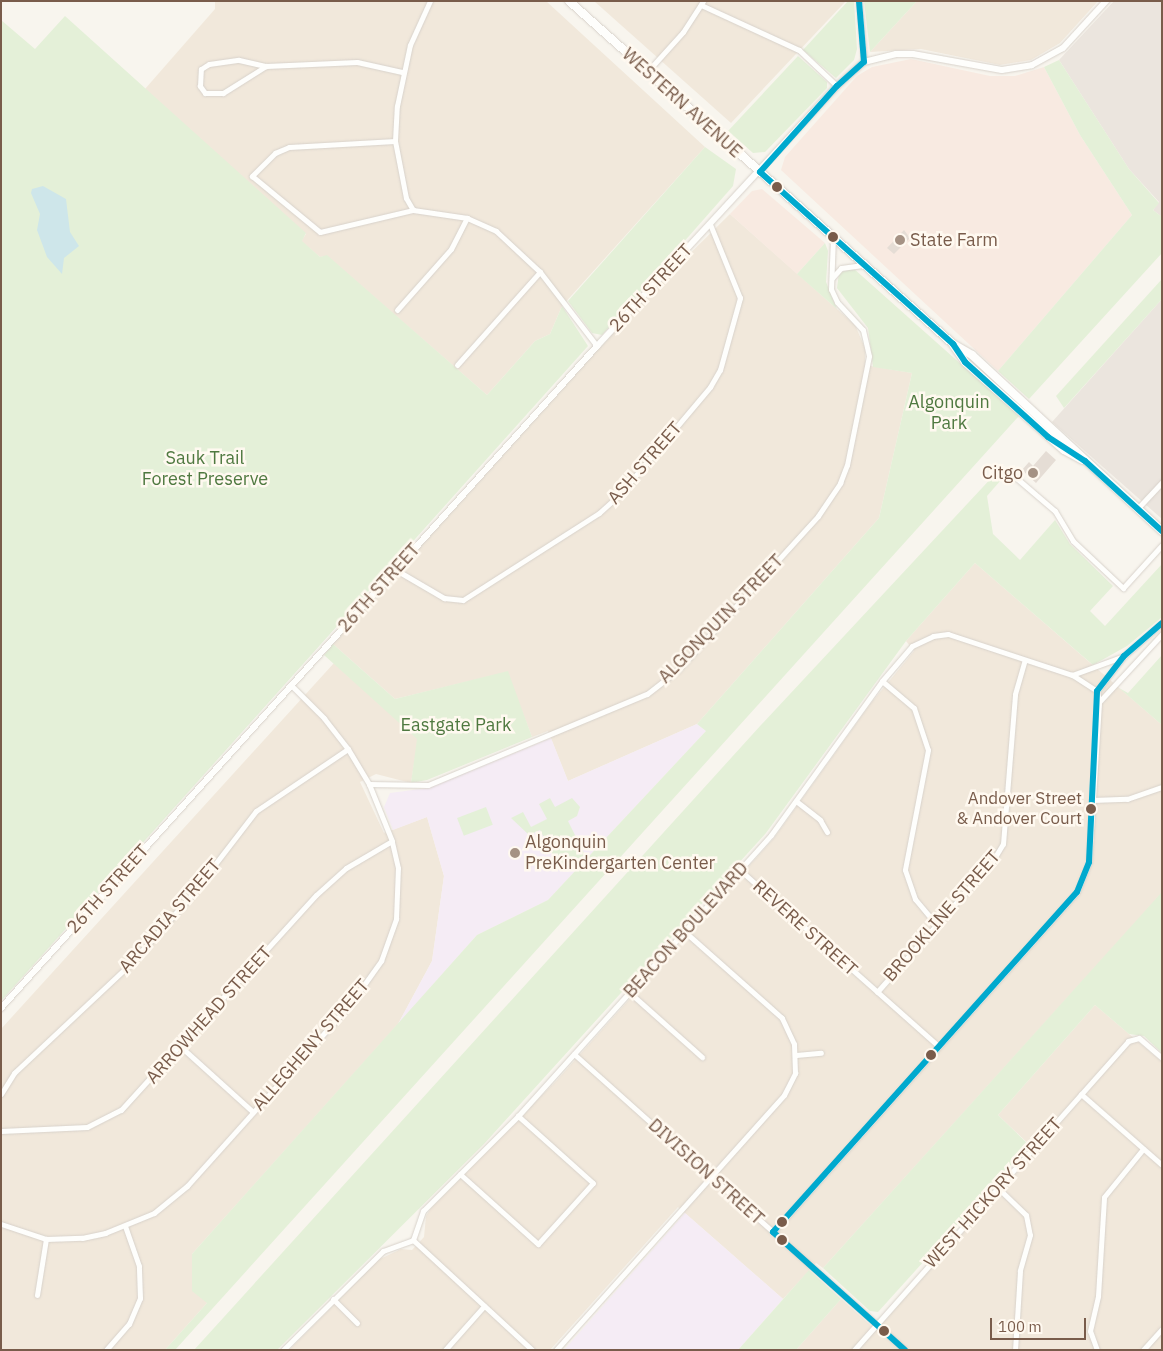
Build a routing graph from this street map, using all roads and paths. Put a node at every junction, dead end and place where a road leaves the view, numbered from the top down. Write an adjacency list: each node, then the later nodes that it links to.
1 (430, 1): 8 (street)
2 (569, 1): 9 (main road, WESTERN AVENUE)
3 (859, 1): 6 (street)
4 (1106, 1): 6 (street)
5 (702, 3): 9 (street); 10 (street)
6 (864, 62): 10 (street, 26TH STREET)
7 (266, 66): 7 (street); 8 (street)
8 (402, 72): 11 (street)
9 (647, 72): 12 (main road, WESTERN AVENUE)
10 (837, 86): 12 (street, 26TH STREET)
11 (395, 142): 13 (street); 13 (street)
12 (760, 172): 15 (street, 26TH STREET); 16 (main road, WESTERN AVENUE)
13 (412, 210): 14 (street)
14 (467, 218): 18 (street); 20 (street)
15 (710, 224): 21 (street, 26TH STREET); 28 (street, ASH STREET)
16 (832, 237): 17 (main road, WESTERN AVENUE); 19 (street, ALGONQUIN STREET)
17 (864, 265): 19 (street); 25 (main road, WESTERN AVENUE)
18 (540, 272): 21 (street); 22 (street)
19 (831, 278): 39 (street, ALGONQUIN STREET)
20 (397, 310)
21 (597, 346): 28 (street, 26TH STREET)
22 (457, 365)
23 (1014, 476): 27 (street)
24 (1162, 482): 25 (street)
25 (1137, 509): 26 (main road, WESTERN AVENUE)
26 (1162, 531)
27 (1162, 545)
28 (396, 570): 35 (street, 26TH STREET)
29 (1162, 623): 31 (street)
30 (1162, 634): 37 (street)
31 (1124, 656): 33 (street); 36 (street)
32 (1025, 660): 33 (street, BEACON BOULEVARD); 34 (street, BEACON BOULEVARD); 46 (street, BROOKLINE STREET)
33 (1072, 675): 36 (street, BEACON BOULEVARD)
34 (882, 681): 42 (street, BEACON BOULEVARD); 46 (street)
35 (292, 686): 38 (street, ALLEGHENY STREET); 50 (street, 26TH STREET)
36 (1097, 691): 37 (street)
37 (1099, 702): 41 (street)
38 (348, 749): 39 (street, ALLEGHENY STREET); 58 (street, ARCADIA STREET)
39 (368, 784): 44 (street, ALLEGHENY STREET)
40 (1162, 787): 41 (street)
41 (1092, 800): 52 (street)
42 (796, 801): 43 (street); 45 (street, BEACON BOULEVARD)
43 (827, 832)
44 (392, 841): 51 (street, ARROWHEAD STREET); 60 (street, ALLEGHENY STREET)
45 (740, 870): 47 (street, BEACON BOULEVARD); 49 (street, REVERE STREET)
46 (937, 925): 49 (street, BROOKLINE STREET)
47 (684, 932): 48 (street, BEACON BOULEVARD); 55 (street)
48 (629, 992): 54 (street, BEACON BOULEVARD); 56 (street)
49 (877, 992): 52 (street, REVERE STREET)
50 (1, 1008)
51 (180, 1046): 60 (street); 62 (street, ARROWHEAD STREET)
52 (938, 1046): 70 (street)
53 (821, 1053): 55 (street)
54 (574, 1054): 61 (street, BEACON BOULEVARD); 66 (street, DIVISION STREET)
55 (796, 1054): 66 (street)
56 (702, 1057)
57 (1162, 1058): 59 (street, WEST HICKORY STREET)
58 (1, 1094)
59 (1081, 1094): 63 (street); 67 (street, WEST HICKORY STREET)
60 (253, 1112): 69 (street, ALLEGHENY STREET)
61 (518, 1116): 65 (street, BEACON BOULEVARD); 65 (street)
62 (1, 1131)
63 (1143, 1149): 64 (street); 87 (street)
64 (1162, 1165)
65 (460, 1174): 72 (street, BEACON BOULEVARD)
66 (711, 1177): 70 (street, DIVISION STREET); 83 (street)
67 (998, 1188): 77 (street, WEST HICKORY STREET); 86 (street)
68 (1, 1224): 71 (street, ALLEGHENY STREET)
69 (125, 1226): 71 (street, ALLEGHENY STREET); 79 (street)
70 (773, 1232): 77 (street, DIVISION STREET)
71 (46, 1239): 73 (street)
72 (413, 1240): 74 (street); 75 (street)
73 (38, 1295)
74 (333, 1299): 76 (street); 80 (street)
75 (484, 1306): 81 (street); 82 (street)
76 (357, 1322)
77 (876, 1323): 84 (street, WEST HICKORY STREET); 85 (street, DIVISION STREET)
78 (1162, 1329): 88 (street)
79 (106, 1350)
80 (283, 1350)
81 (445, 1350)
82 (532, 1350)
83 (556, 1350)
84 (854, 1350)
85 (906, 1350)
86 (1015, 1350)
87 (1097, 1350)
88 (1143, 1350)

